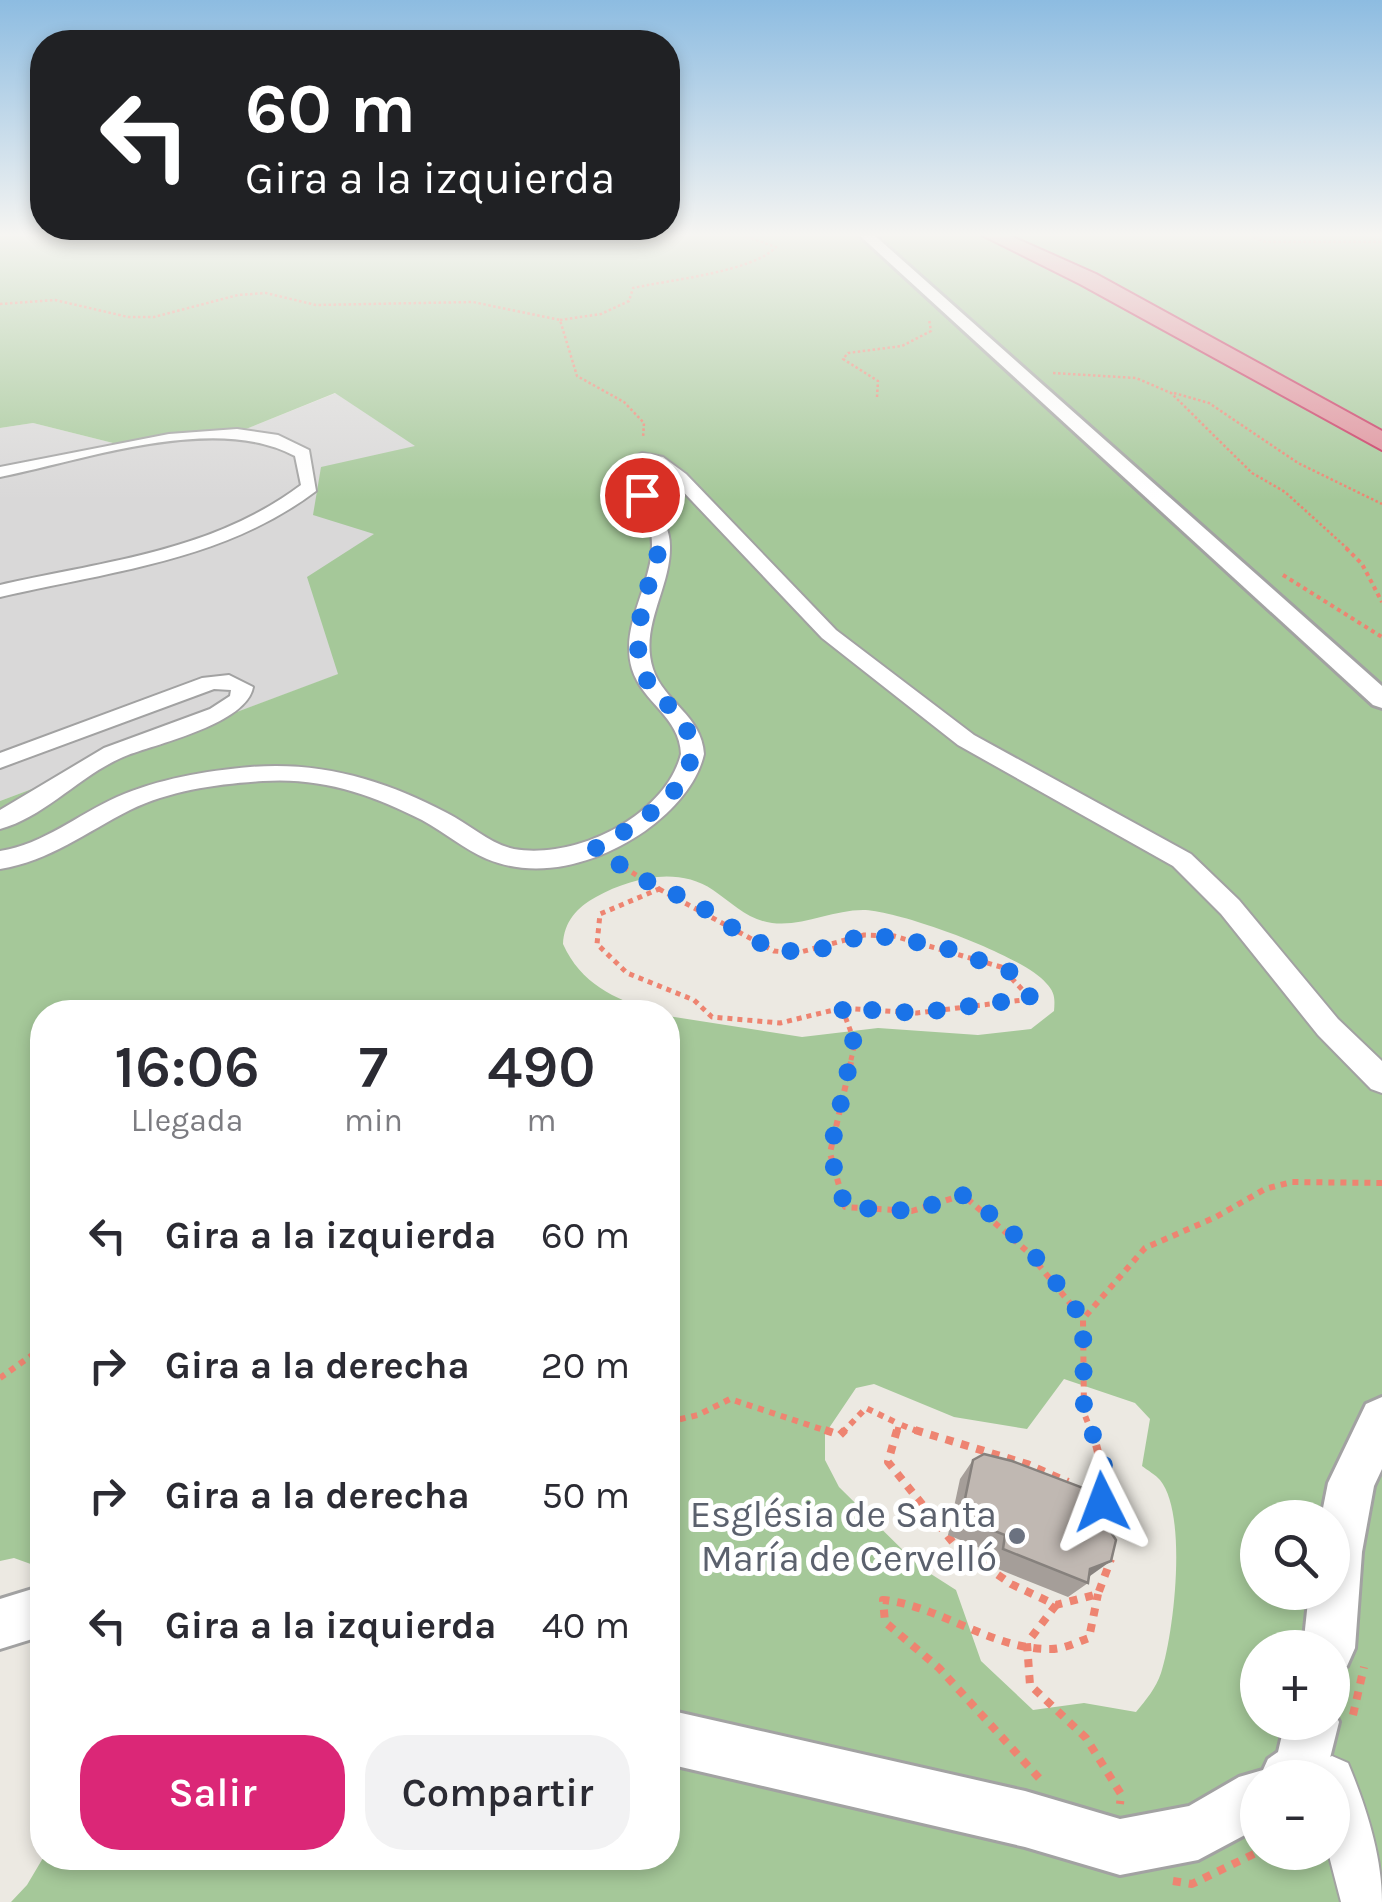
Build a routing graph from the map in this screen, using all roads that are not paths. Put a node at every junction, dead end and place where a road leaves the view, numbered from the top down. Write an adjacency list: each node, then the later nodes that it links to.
1 (963, 323): 8 (street)
2 (1168, 323): 5 (highway)
3 (1194, 323): 4 (highway)
4 (1382, 424)
5 (1382, 442)
6 (0, 472): 7 (street)
7 (0, 591)
8 (1382, 700)
9 (0, 760): 10 (street)
10 (0, 820)
11 (0, 860): 12 (street)
12 (1382, 1080)
13 (1382, 1420): 16 (street)
14 (30, 1615): 15 (street)
15 (0, 1624)
16 (1331, 1630)
17 (680, 1740): 18 (street)
18 (1240, 1807)
19 (1350, 1844): 20 (street)
20 (1366, 1902)

